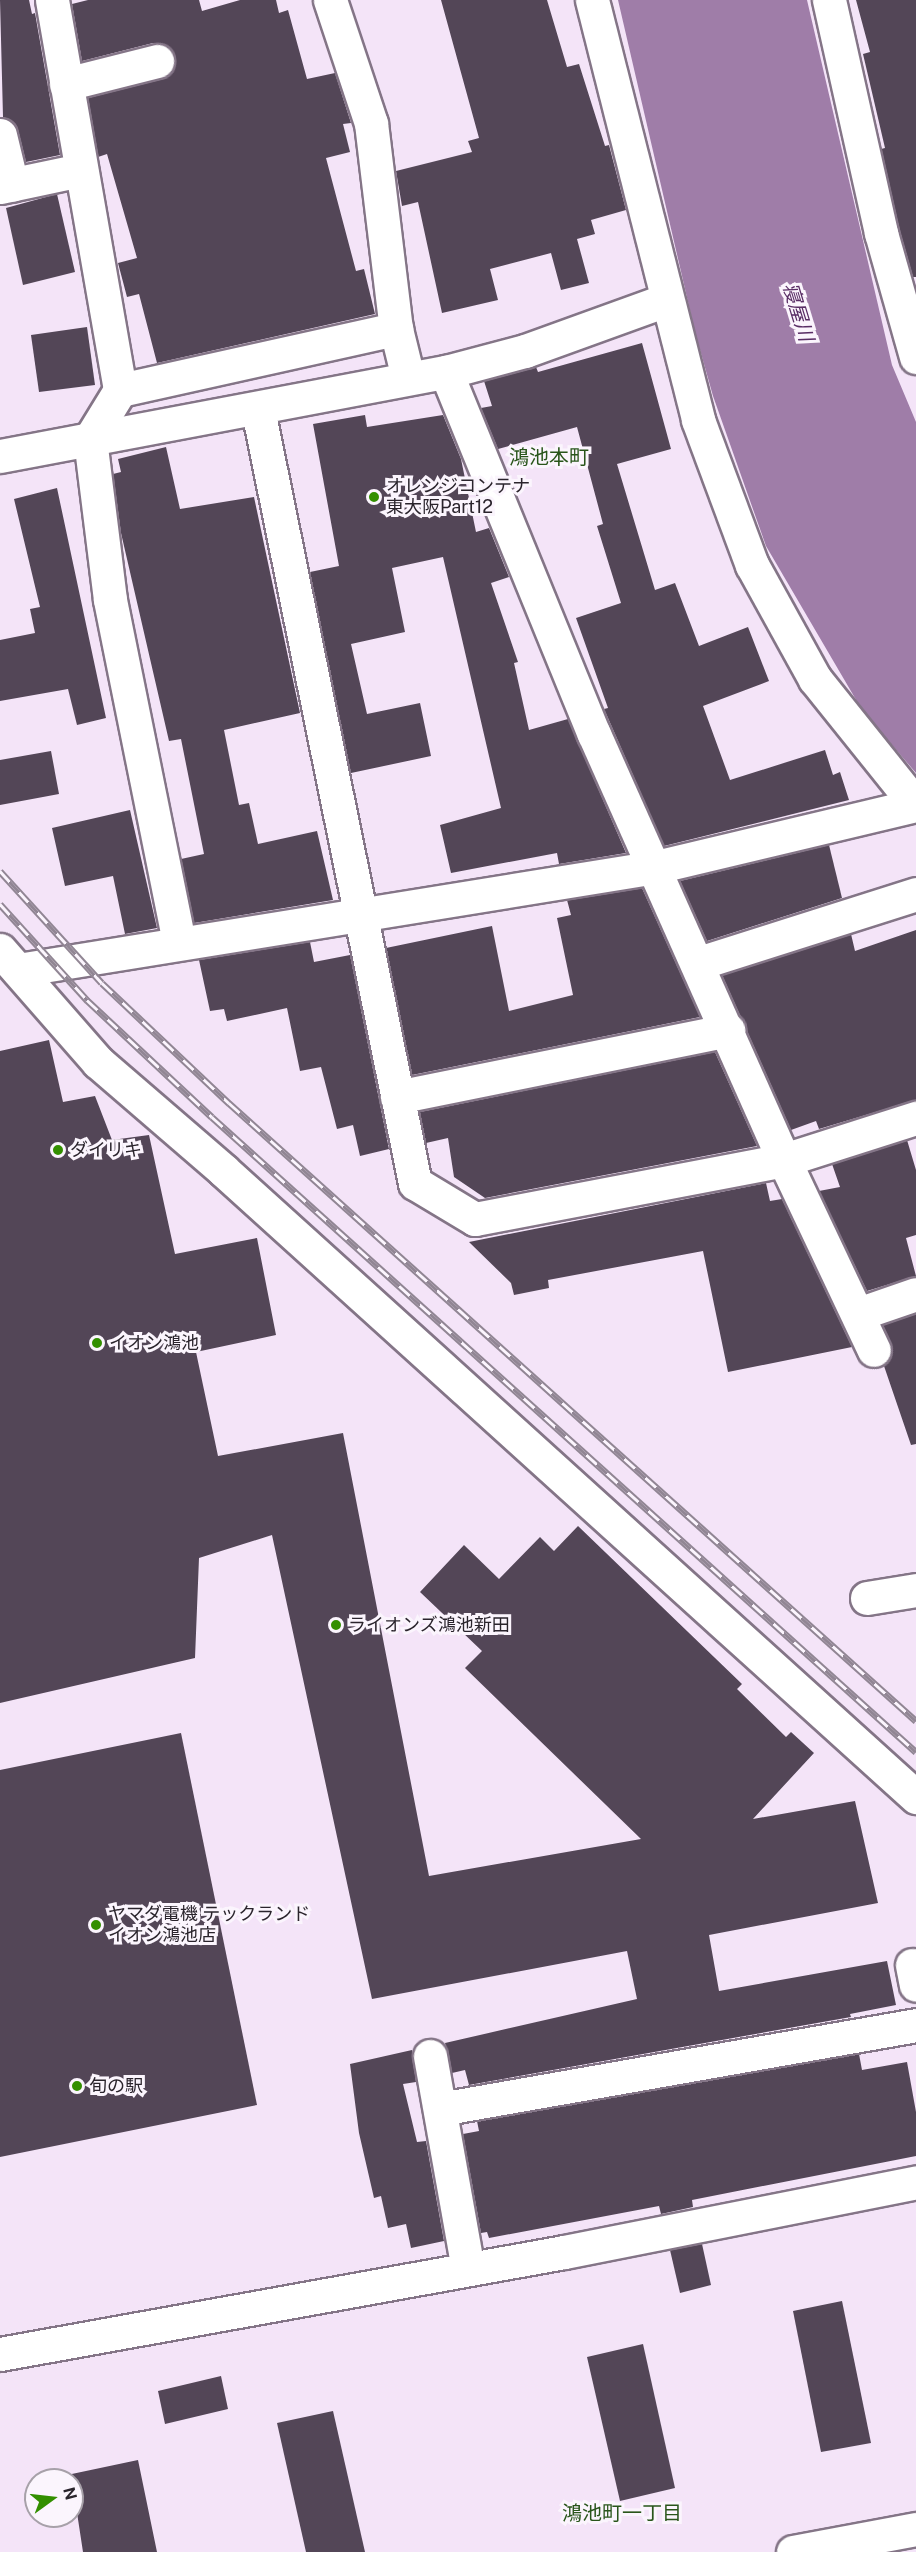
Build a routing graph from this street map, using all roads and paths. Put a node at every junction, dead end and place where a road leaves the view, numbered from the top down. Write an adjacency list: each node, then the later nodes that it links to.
1 (52, 0): 6 (street)
2 (330, 0): 11 (street)
3 (592, 0): 10 (street)
4 (828, 0): 12 (street)
5 (157, 61): 6 (street)
6 (66, 84): 8 (street)
7 (0, 135): 9 (street)
8 (81, 170): 9 (street); 15 (street)
9 (6, 186)
10 (666, 300): 13 (street); 19 (street)
11 (396, 328): 14 (street); 15 (street)
12 (916, 357)
13 (446, 372): 14 (street); 20 (street)
14 (408, 378): 16 (street)
15 (120, 390): 17 (street)
16 (258, 410): 17 (street); 22 (street)
17 (90, 438): 18 (street); 23 (street)
18 (0, 456)
19 (916, 805): 20 (street)
20 (657, 867): 22 (street); 25 (street)
21 (916, 894): 25 (street)
22 (359, 917): 23 (street); 27 (street)
23 (179, 942): 24 (street)
24 (9, 960): 35 (street)
25 (699, 963): 26 (street)
26 (728, 1030): 27 (street); 29 (street)
27 (397, 1097): 29 (street)
28 (916, 1118): 29 (street)
29 (784, 1160): 31 (street)
30 (916, 1294): 31 (street)
31 (858, 1314): 32 (street)
32 (874, 1350)
33 (916, 1590): 34 (street)
34 (867, 1598)
35 (916, 1797)
36 (916, 2025): 38 (street)
37 (430, 2056): 38 (street)
38 (440, 2109): 40 (street)
39 (916, 2182): 40 (street)
40 (468, 2269): 41 (street)
41 (0, 2354)
42 (916, 2529): 43 (street)
43 (793, 2552)

